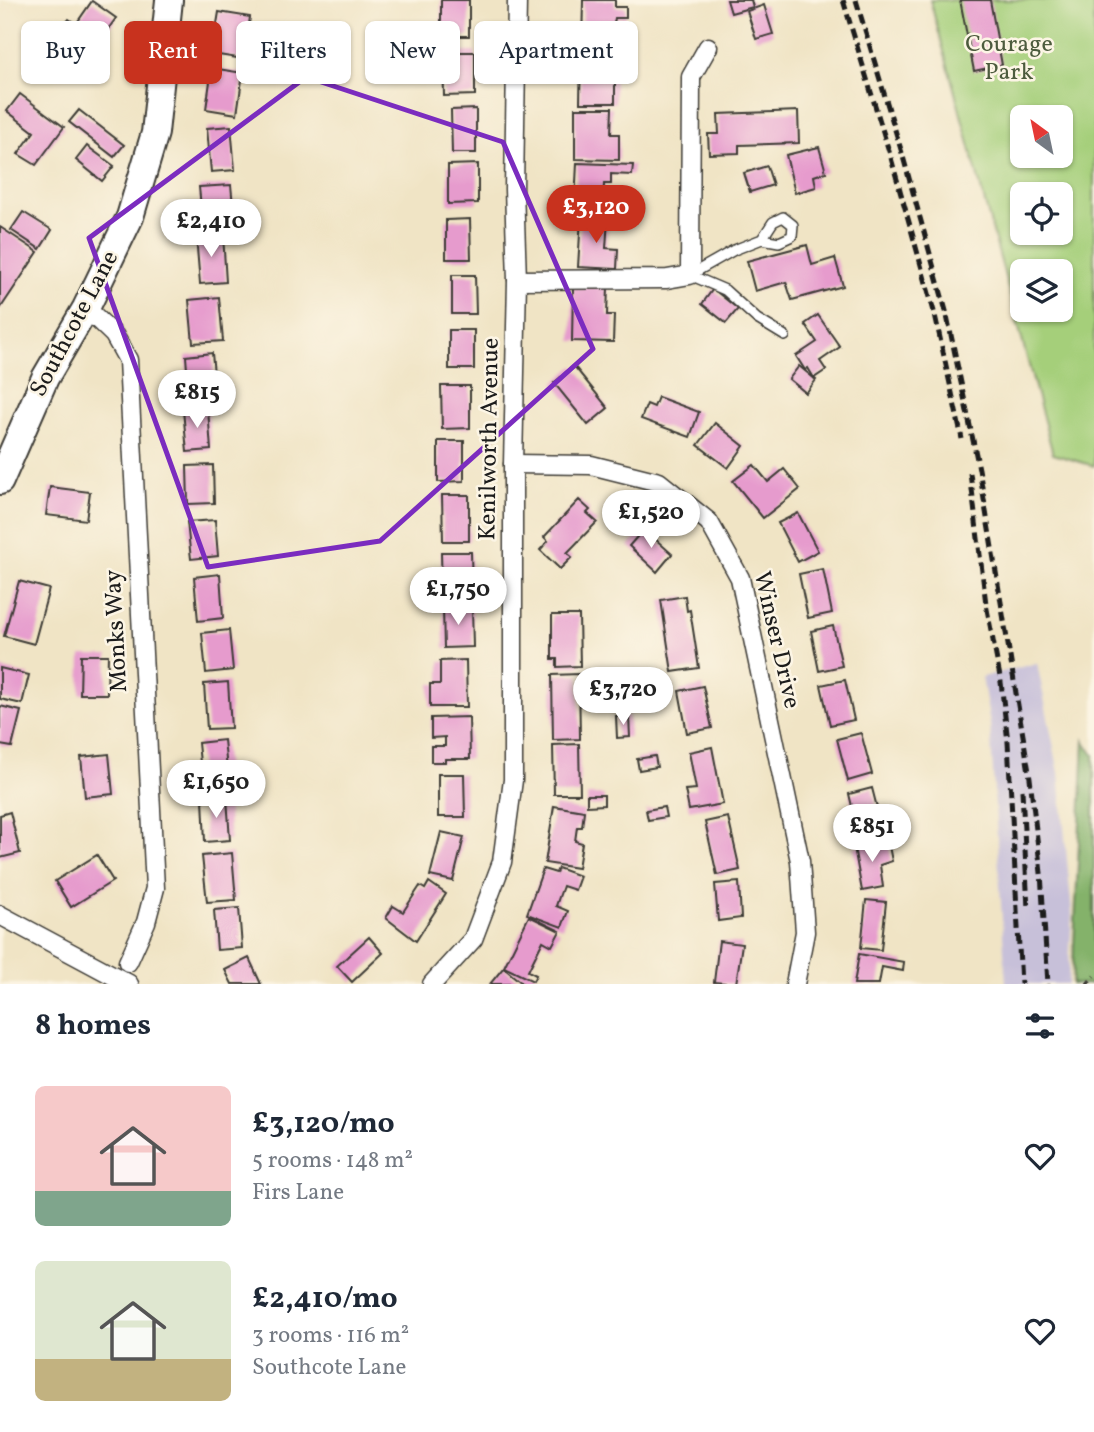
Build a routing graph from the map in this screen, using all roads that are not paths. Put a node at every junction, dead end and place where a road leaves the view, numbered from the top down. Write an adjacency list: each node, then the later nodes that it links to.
1 (169, 0): 7 (street, Southcote Lane)
2 (517, 0): 6 (street, Kenilworth Avenue)
3 (708, 47): 5 (street)
4 (762, 239): 5 (lane)
5 (690, 275): 6 (street); 8 (lane)
6 (517, 280): 9 (street, Kenilworth Avenue)
7 (86, 308): 10 (street, Southcote Lane); 12 (street, Monks Way)
8 (785, 336)
9 (513, 464): 14 (street, Kenilworth Avenue); 15 (street, Winser Drive)
10 (1, 474)
11 (0, 915): 13 (street)
12 (128, 962)
13 (129, 984)
14 (432, 984)
15 (795, 984)

